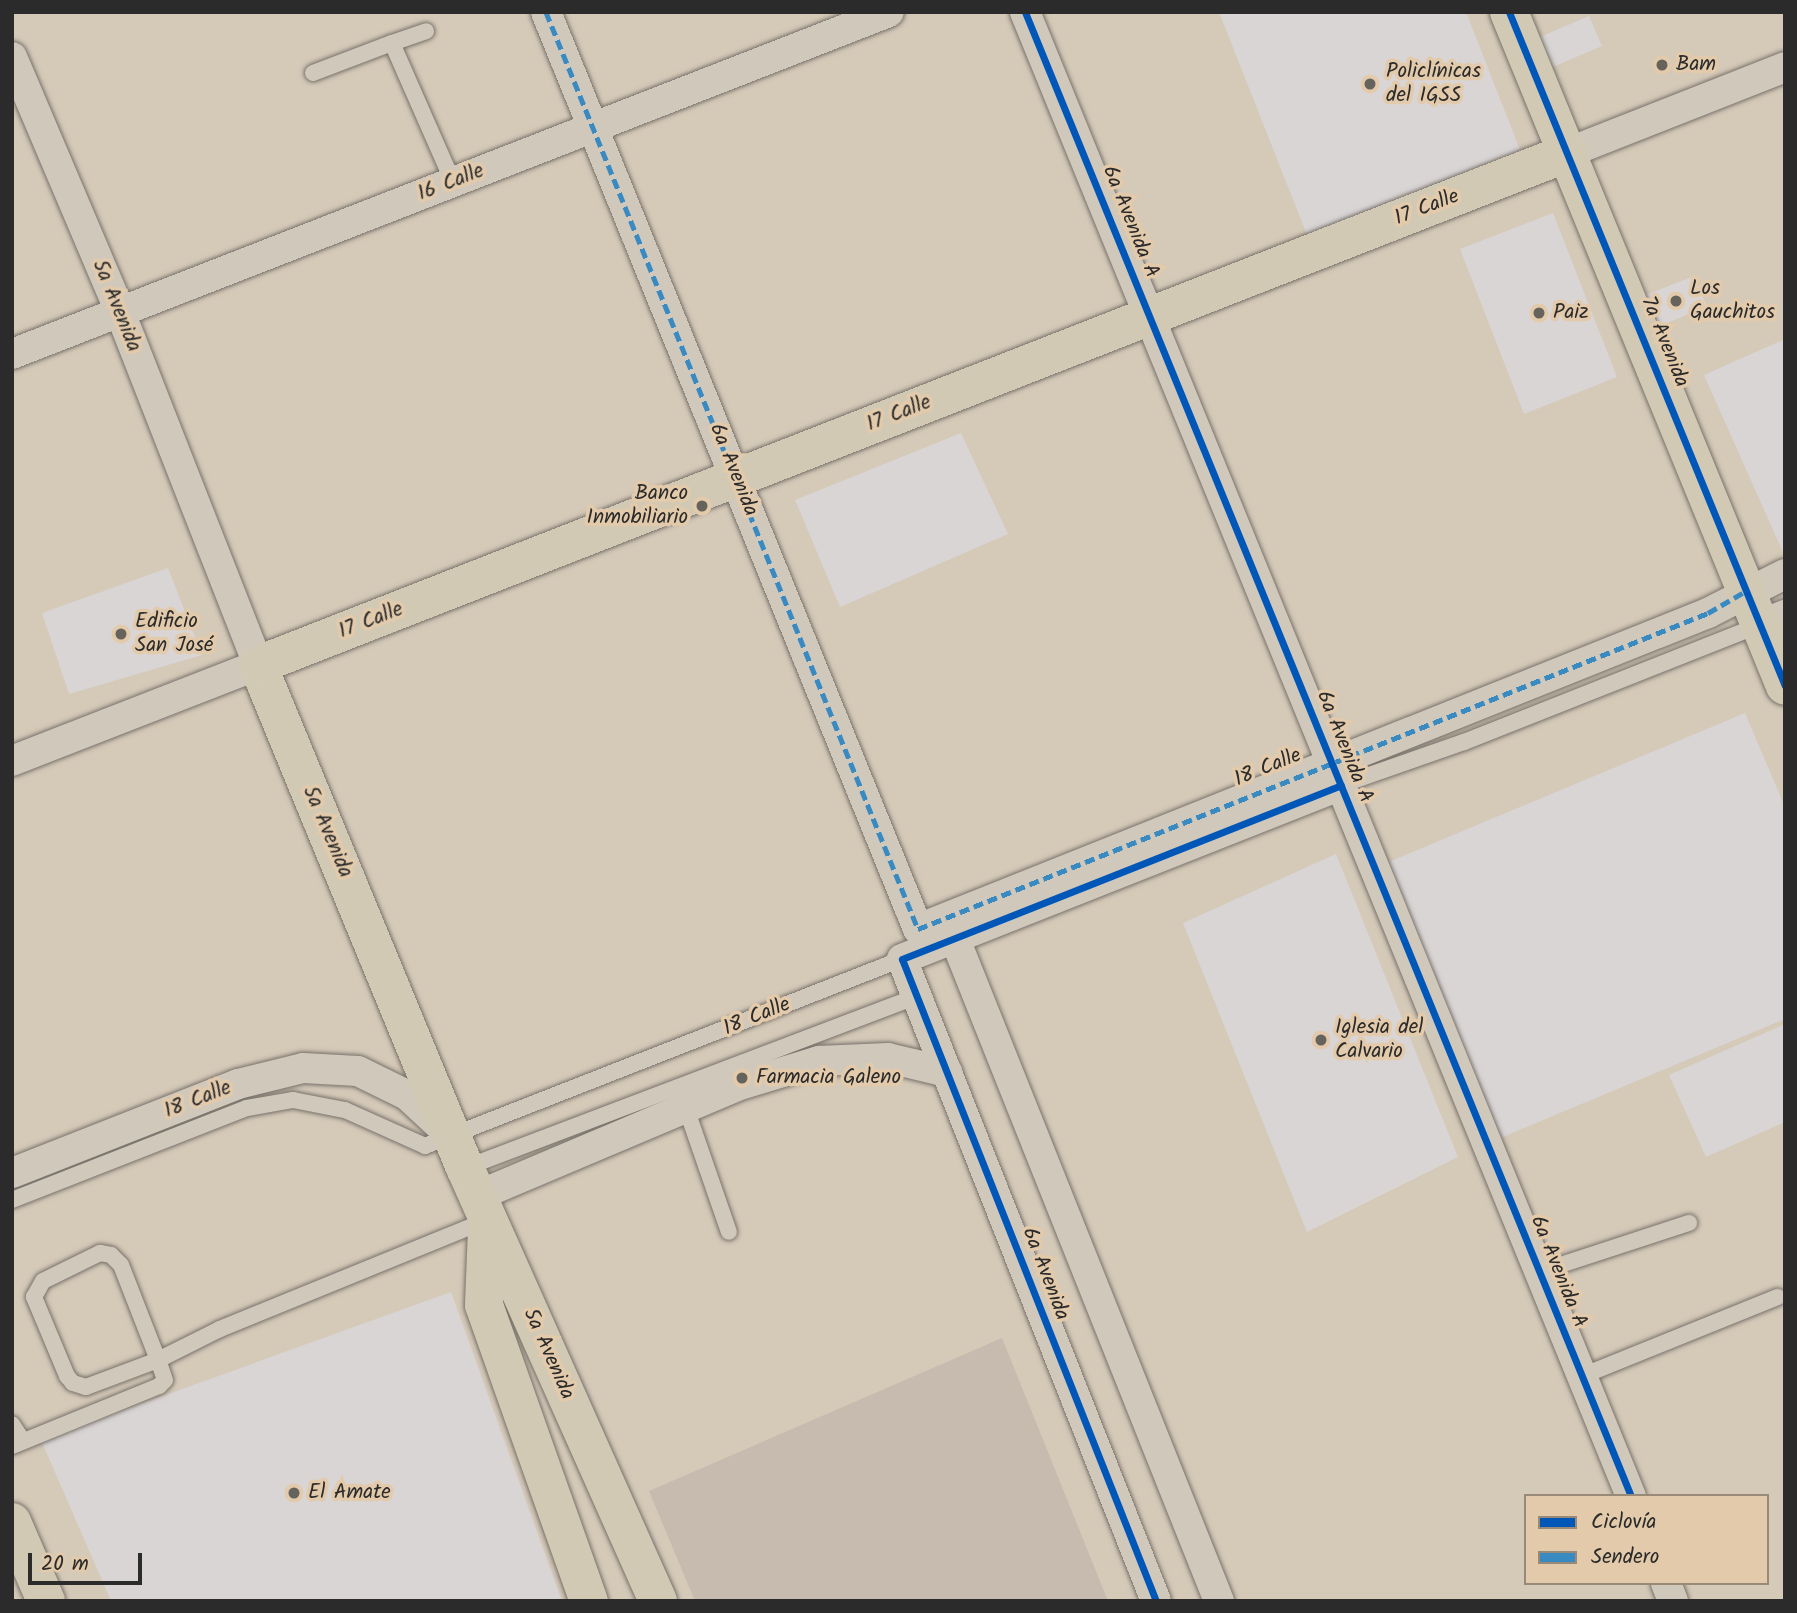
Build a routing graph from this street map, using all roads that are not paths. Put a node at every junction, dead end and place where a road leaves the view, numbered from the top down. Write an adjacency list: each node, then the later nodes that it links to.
1 (546, 12): 10 (street, 6a Avenida)
2 (889, 12): 10 (street, 16 Calle)
3 (1026, 12): 14 (street, 6a Avenida A)
4 (1509, 12): 11 (main road, 7a Avenida)
5 (426, 31): 6 (lane)
6 (392, 43): 9 (lane); 12 (lane)
7 (12, 57): 13 (street, 5a Avenida)
8 (1785, 67): 11 (street, 17 Calle)
9 (313, 73)
10 (593, 128): 12 (street, 16 Calle); 16 (street, 6a Avenida)
11 (1567, 153): 14 (main road, 17 Calle); 18 (main road, 7a Avenida)
12 (453, 182): 13 (street, 16 Calle)
13 (120, 312): 15 (street, 16 Calle); 19 (street, 5a Avenida)
14 (1150, 316): 16 (main road, 17 Calle); 22 (street, 6a Avenida A)
15 (12, 354)
16 (736, 478): 19 (main road, 17 Calle); 23 (street, 6a Avenida)
17 (1785, 575): 18 (street, 18 Calle)
18 (1764, 610): 20 (main road, 7a Avenida); 22 (street, 18 Calle)
19 (258, 665): 21 (street, 17 Calle); 30 (main road, 5a Avenida)
20 (1785, 686)
21 (12, 761)
22 (1336, 773): 23 (street, 18 Calle); 24 (street, 18 Calle); 34 (street, 6a Avenida A)
23 (918, 929)
24 (955, 939): 25 (street, 18 Calle); 46 (street, 6a Avenida)
25 (902, 960): 26 (street, 6a Avenida); 30 (lane, 18 Calle)
26 (917, 996): 27 (street, 6a Avenida); 30 (lane, 18 Calle)
27 (947, 1072): 28 (street); 45 (street, 6a Avenida)
28 (685, 1108): 30 (street); 33 (lane)
29 (12, 1173): 30 (street, 18 Calle)
30 (471, 1180): 31 (lane); 36 (lane); 43 (main road); 44 (main road, 5a Avenida)
31 (12, 1200)
32 (1689, 1223): 34 (lane)
33 (729, 1232)
34 (1539, 1272): 37 (street, 6a Avenida A)
35 (1778, 1297): 37 (lane)
36 (158, 1360): 36 (lane); 39 (lane)
37 (1582, 1376): 40 (street, 6a Avenida A)
38 (12, 1423): 39 (lane)
39 (18, 1443)
40 (1629, 1494)
41 (12, 1522): 42 (main road)
42 (46, 1601)
43 (589, 1601)
44 (658, 1601)
45 (1156, 1601)
46 (1219, 1601)

